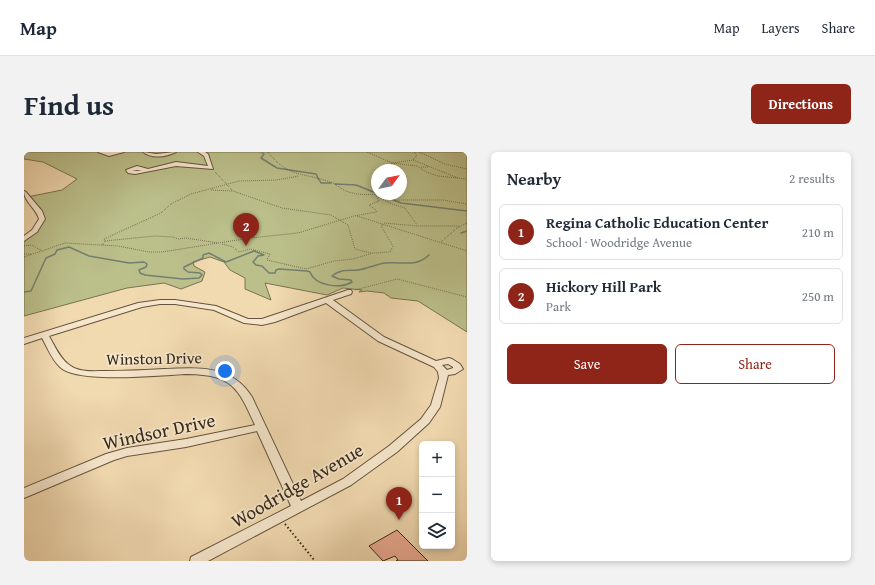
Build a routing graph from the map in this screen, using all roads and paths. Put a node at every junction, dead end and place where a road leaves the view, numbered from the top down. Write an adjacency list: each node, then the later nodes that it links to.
1 (101, 152): 2 (street)
2 (121, 152)
3 (146, 152): 4 (street)
4 (173, 152)
5 (201, 152): 14 (street)
6 (268, 152): 17 (path)
7 (367, 152): 11 (path)
8 (414, 152): 9 (path); 10 (path)
9 (419, 152): 15 (path)
10 (413, 160): 11 (path); 13 (path)
11 (392, 163): 12 (path)
12 (419, 167): 13 (path); 18 (path)
13 (431, 167): 18 (path)
14 (211, 168): 16 (street); 20 (path)
15 (467, 169)
16 (146, 170)
17 (299, 176): 20 (path); 24 (path)
18 (459, 178): 19 (path)
19 (467, 179)
20 (226, 184): 21 (path); 22 (path)
21 (207, 189): 22 (path); 37 (path)
22 (232, 191): 30 (path)
23 (24, 193): 36 (street)
24 (371, 194)
25 (379, 200): 29 (path)
26 (384, 200): 34 (path)
27 (407, 200): 28 (path)
28 (467, 204)
29 (357, 216): 30 (path); 31 (path)
30 (341, 220): 39 (path); 44 (path)
31 (379, 222): 33 (path); 34 (path)
32 (467, 223): 35 (path)
33 (384, 224): 38 (path); 44 (path)
34 (417, 226): 35 (path)
35 (460, 226): 38 (path)
36 (24, 239)
37 (105, 242): 39 (path); 40 (path)
38 (441, 242): 43 (path)
39 (219, 244): 40 (path); 44 (path)
40 (102, 245): 42 (path)
41 (24, 246): 42 (path)
42 (42, 251): 46 (path)
43 (467, 251)
44 (370, 253)
45 (24, 254): 46 (path)
46 (32, 254): 47 (path)
47 (25, 258)
48 (348, 292): 49 (path); 50 (street)
49 (467, 297)
50 (327, 300): 51 (street); 53 (street)
51 (44, 335): 52 (street); 55 (street, Winston Drive)
52 (24, 341)
53 (435, 364): 54 (street); 54 (street)
54 (443, 373): 57 (street, Woodridge Avenue)
55 (260, 427): 56 (street, Windsor Drive); 57 (street, Winston Drive)
56 (24, 493)
57 (298, 508): 58 (street, Woodridge Avenue)
58 (279, 518): 59 (street, Woodridge Avenue); 60 (path)
59 (196, 561)
60 (315, 561)

